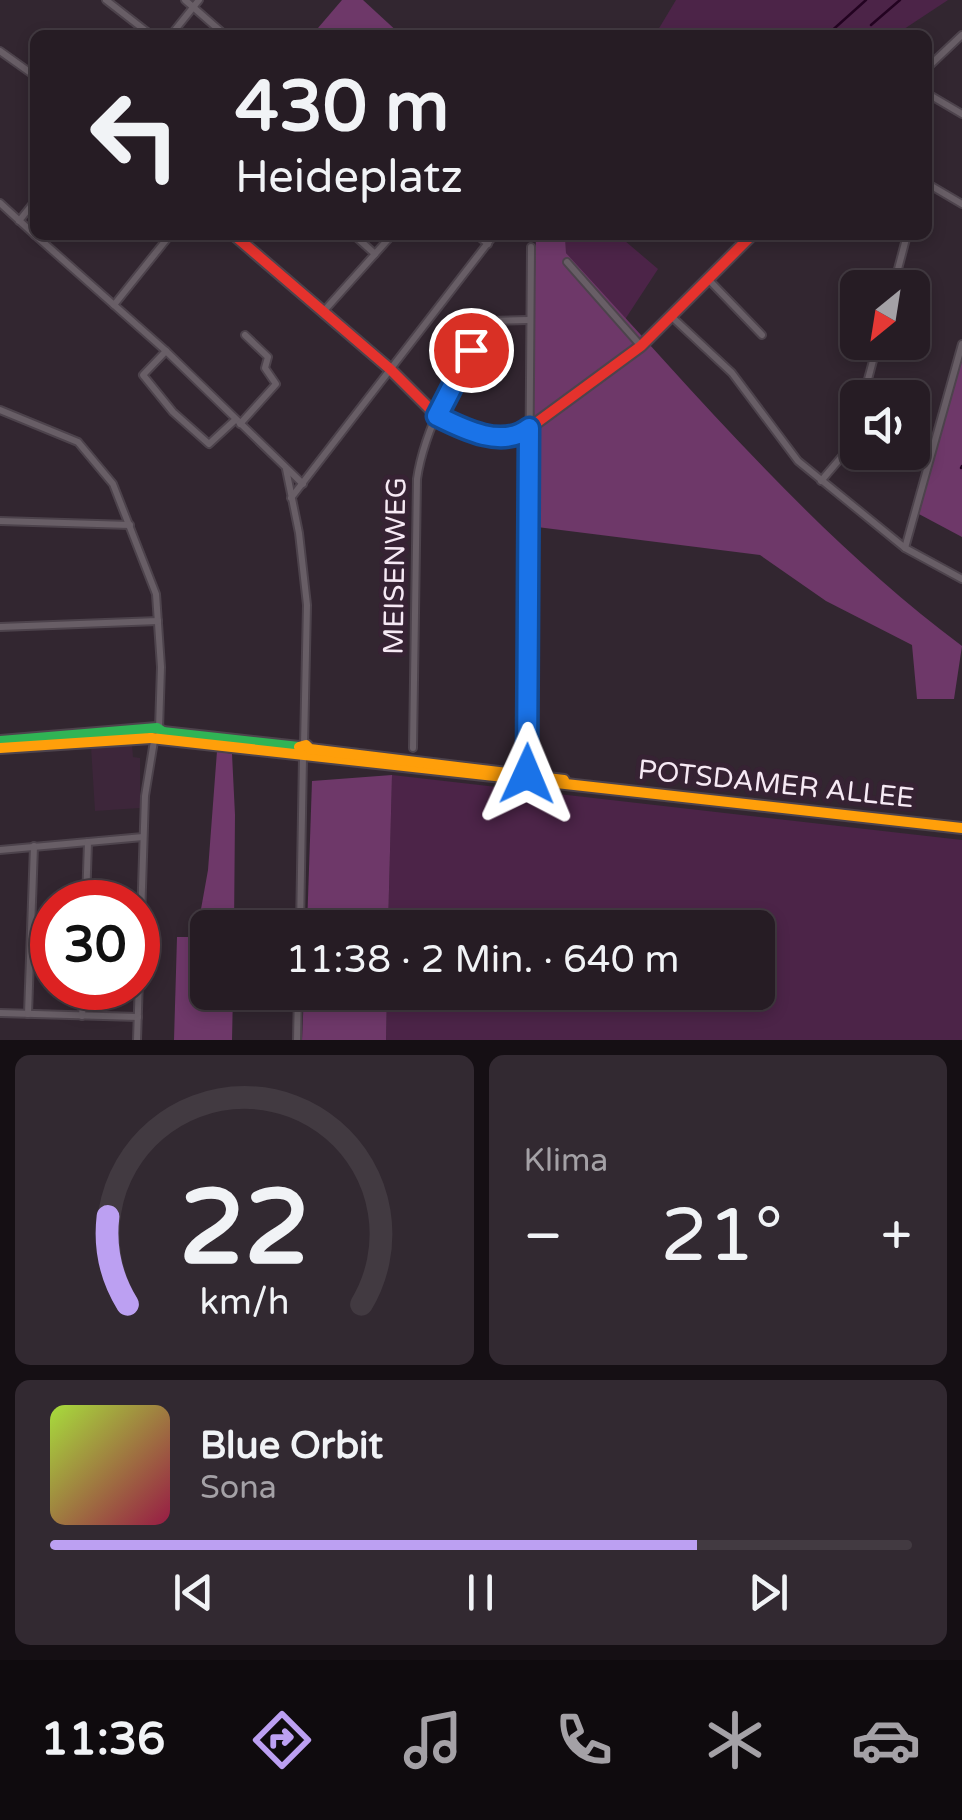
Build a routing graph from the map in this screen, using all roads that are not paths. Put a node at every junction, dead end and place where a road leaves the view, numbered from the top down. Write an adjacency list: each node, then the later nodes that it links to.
1 (106, 0): 5 (street)
2 (184, 0): 4 (street)
3 (199, 0): 4 (street)
4 (193, 8): 6 (street); 7 (street)
5 (145, 30)
6 (175, 30)
7 (218, 30)
8 (962, 35): 10 (street)
9 (0, 51): 11 (street)
10 (932, 63)
11 (30, 72)
12 (932, 96): 13 (street)
13 (962, 114)
14 (932, 186): 16 (street)
15 (0, 204): 18 (street)
16 (962, 204)
17 (30, 208): 18 (street)
18 (19, 221): 19 (street)
19 (30, 231)
20 (41, 240): 35 (street)
21 (166, 240): 35 (street)
22 (240, 240): 36 (street)
23 (360, 240): 31 (street)
24 (388, 240): 31 (street)
25 (483, 240): 29 (street)
26 (491, 240): 29 (street)
27 (747, 240): 34 (street)
28 (906, 240): 33 (street)
29 (488, 244): 44 (street)
30 (531, 247): 38 (street)
31 (376, 254): 36 (street)
32 (566, 262): 42 (street)
33 (898, 270)
34 (708, 279): 37 (street); 40 (street)
35 (114, 305): 43 (street)
36 (323, 312): 44 (street)
37 (672, 316): 42 (street); 51 (street)
38 (528, 320): 46 (street, MEISENWEG); 48 (street)
39 (244, 335): 47 (street)
40 (762, 335)
41 (962, 344): 56 (street)
42 (641, 346): 48 (street)
43 (166, 351): 47 (street); 47 (street)
44 (390, 369): 46 (street); 52 (street)
45 (0, 410): 55 (street)
46 (437, 416): 48 (street); 62 (street, MEISENWEG)
47 (238, 422): 50 (street)
48 (529, 428): 64 (street)
49 (840, 459): 51 (street)
50 (286, 467): 52 (street); 53 (street)
51 (821, 481): 56 (street)
52 (303, 484): 53 (street)
53 (292, 498): 63 (street)
54 (0, 521): 55 (street)
55 (130, 524): 58 (street)
56 (905, 548): 57 (street)
57 (962, 578)
58 (158, 621): 59 (street); 60 (street)
59 (0, 627)
60 (157, 735): 61 (street, POTSDAMER ALLEE); 63 (street, POTSDAMER ALLEE); 66 (street)
61 (0, 744)
62 (412, 748)
63 (304, 751): 64 (street, POTSDAMER ALLEE); 71 (street)
64 (526, 778): 65 (street, POTSDAMER ALLEE)
65 (962, 828)
66 (143, 837): 67 (street); 77 (street)
67 (88, 842): 68 (street); 70 (street)
68 (34, 846): 69 (street); 75 (street)
69 (0, 850)
70 (87, 880)
71 (300, 910)
72 (82, 1010): 76 (street)
73 (298, 1010): 79 (street)
74 (0, 1013): 75 (street)
75 (28, 1014): 76 (street)
76 (82, 1016): 77 (street)
77 (138, 1017): 78 (street)
78 (137, 1040)
79 (297, 1040)

